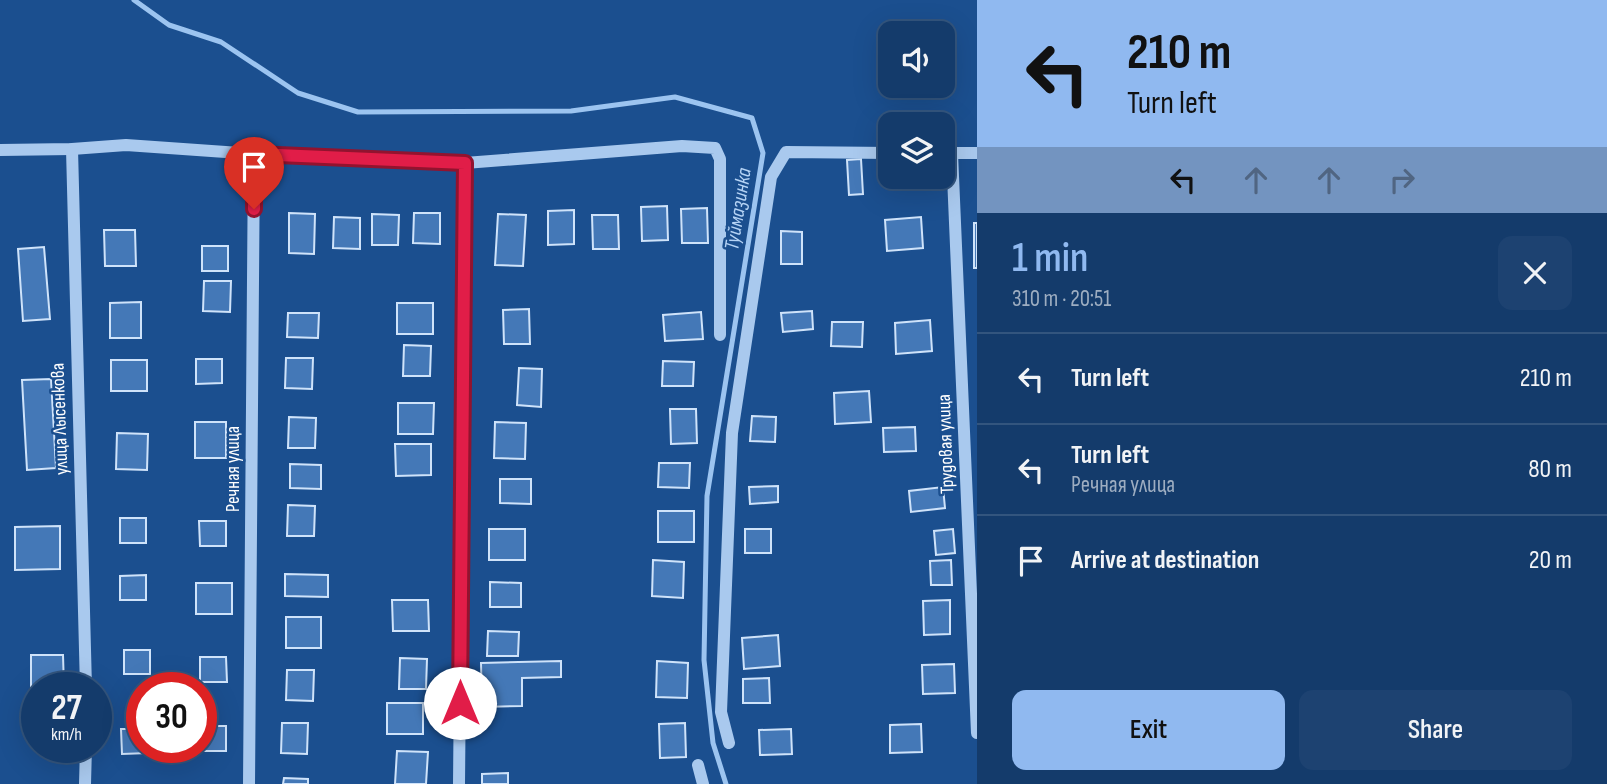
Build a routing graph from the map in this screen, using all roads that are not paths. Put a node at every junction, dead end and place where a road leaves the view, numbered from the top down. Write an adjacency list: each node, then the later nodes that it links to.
1 (72, 149): 2 (street); 6 (street); 10 (street, улица Лысенкова)
2 (0, 150)
3 (878, 153): 12 (street)
4 (955, 153): 5 (street)
5 (977, 153)
6 (254, 154): 7 (street); 16 (street, Речная улица)
7 (465, 163): 9 (street); 17 (street)
8 (950, 189): 11 (street, Трудовая улица)
9 (720, 335)
10 (86, 672)
11 (977, 733)
12 (729, 743)
13 (86, 763): 15 (street)
14 (698, 765): 18 (street)
15 (85, 784)
16 (249, 784)
17 (460, 784)
18 (704, 784)

